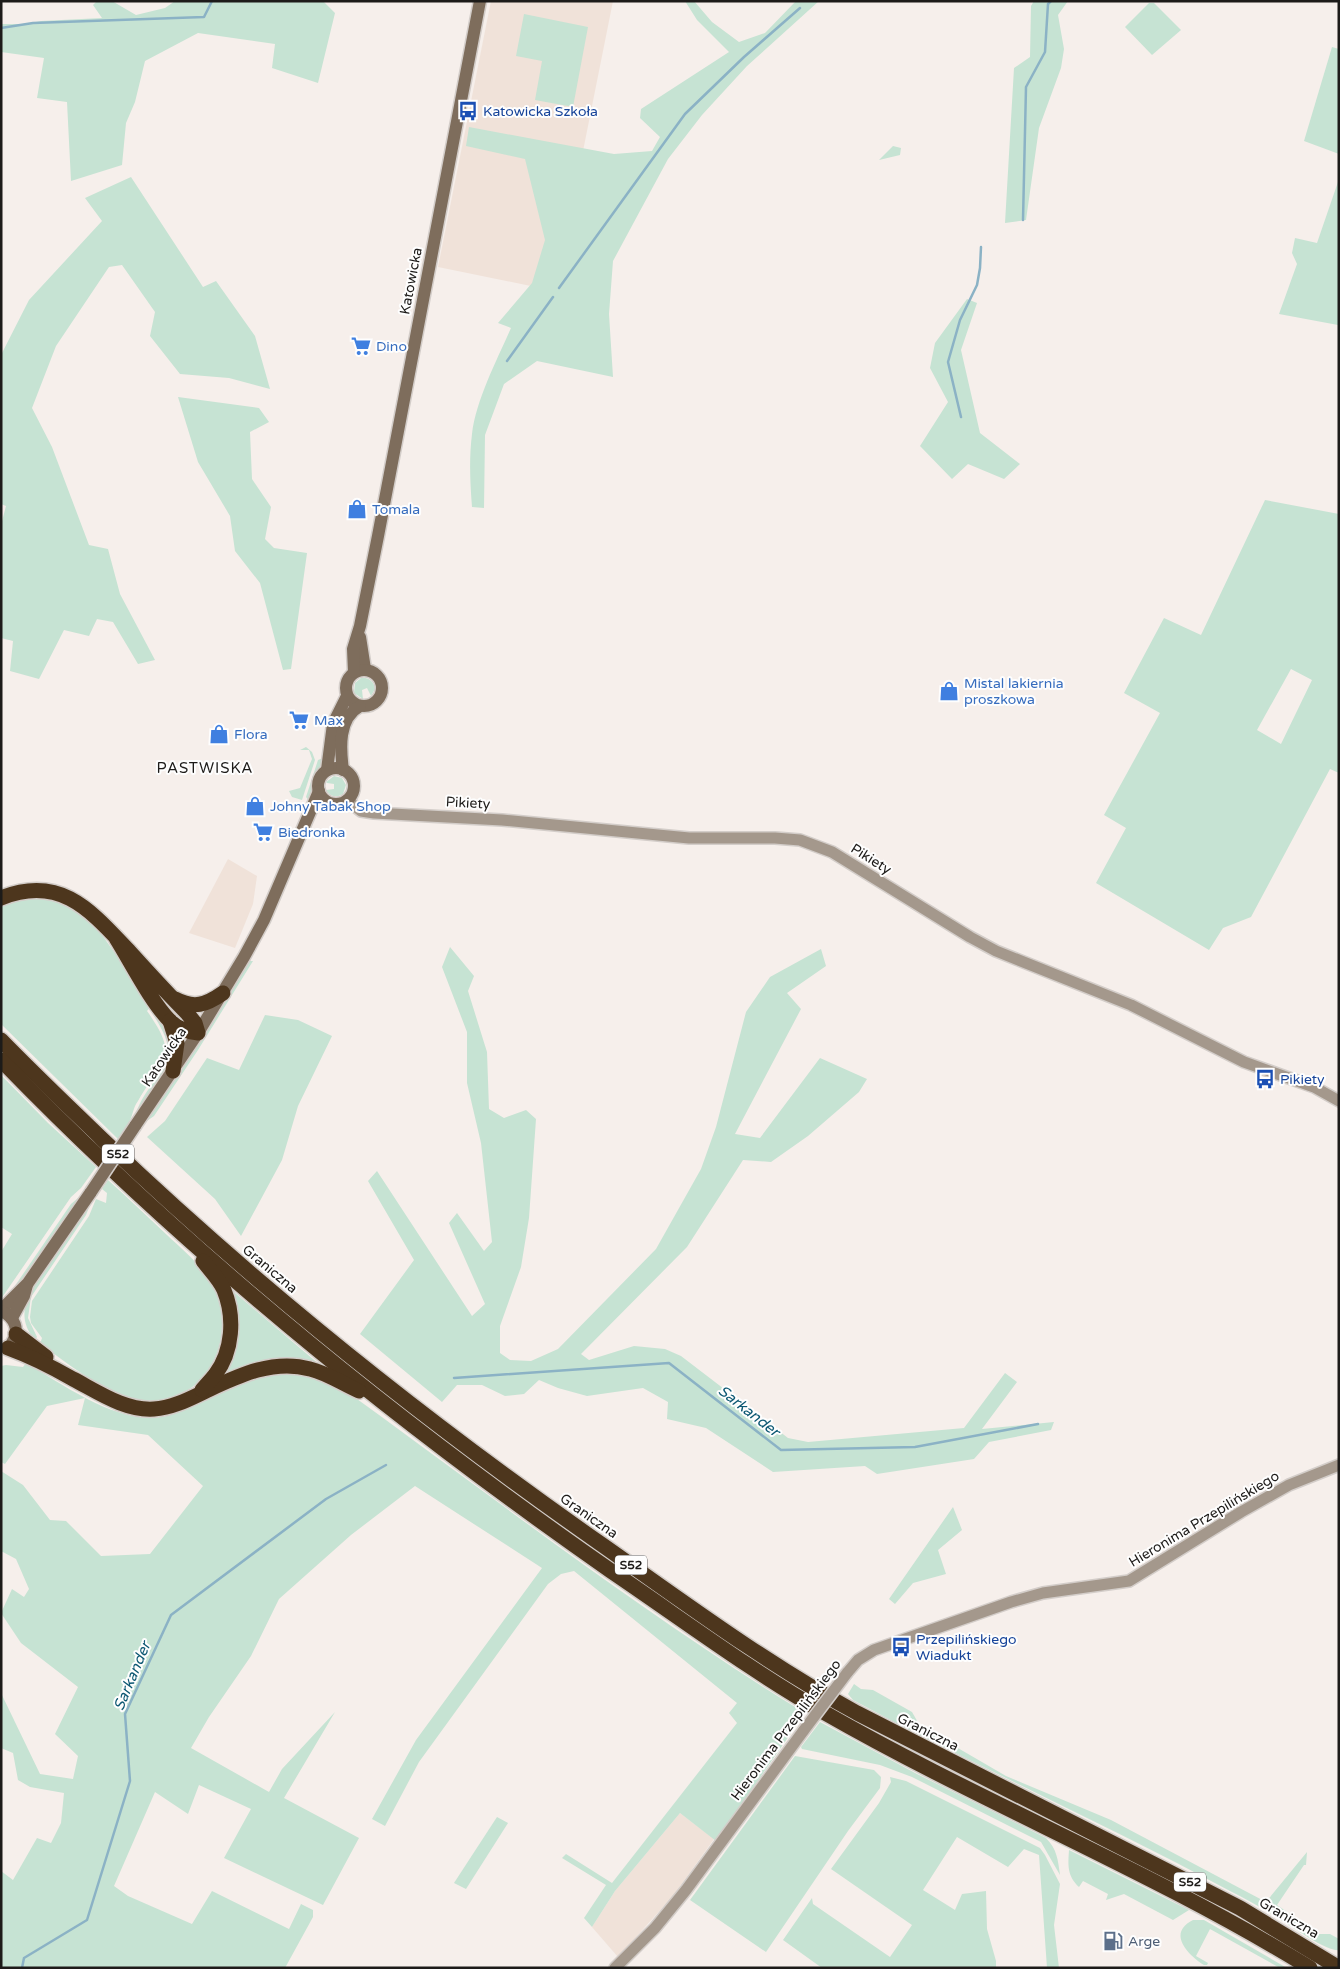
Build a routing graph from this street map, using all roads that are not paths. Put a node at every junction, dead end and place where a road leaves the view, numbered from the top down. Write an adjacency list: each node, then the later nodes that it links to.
1 (480, 1): 2 (main road, Katowicka)
2 (360, 671): 3 (main road); 4 (main road)
3 (347, 696): 4 (main road); 5 (main road)
4 (360, 706): 6 (main road)
5 (327, 770): 6 (main road); 7 (main road)
6 (343, 770): 8 (main road)
7 (319, 790): 9 (main road); 10 (main road, Katowicka)
8 (347, 800): 9 (main road); 19 (street, Pikiety)
9 (329, 802): 10 (main road, Katowicka)
10 (301, 835): 13 (main road, Katowicka)
11 (1, 898): 12 (highway)
12 (116, 938): 14 (highway); 15 (highway)
13 (223, 994): 14 (highway); 16 (main road, Katowicka)
14 (170, 996): 16 (highway)
15 (170, 1021): 16 (highway); 18 (highway)
16 (198, 1033): 18 (main road, Katowicka)
17 (2, 1046): 20 (highway, Graniczna / S52); 29 (highway, Graniczna / S52)
18 (173, 1070): 21 (main road, Katowicka, bridge)
19 (1339, 1101)
20 (185, 1236): 24 (highway); 25 (highway, Graniczna / S52)
21 (9, 1319): 22 (main road, Katowicka); 23 (highway)
22 (4, 1349): 23 (highway)
23 (73, 1379): 24 (highway)
24 (198, 1395): 25 (highway)
25 (380, 1401): 28 (highway, Graniczna / S52)
26 (1339, 1464): 27 (street, Hieronima Przepilińskiego, bridge)
27 (615, 1968)
28 (1310, 1968)
29 (1339, 1968)

